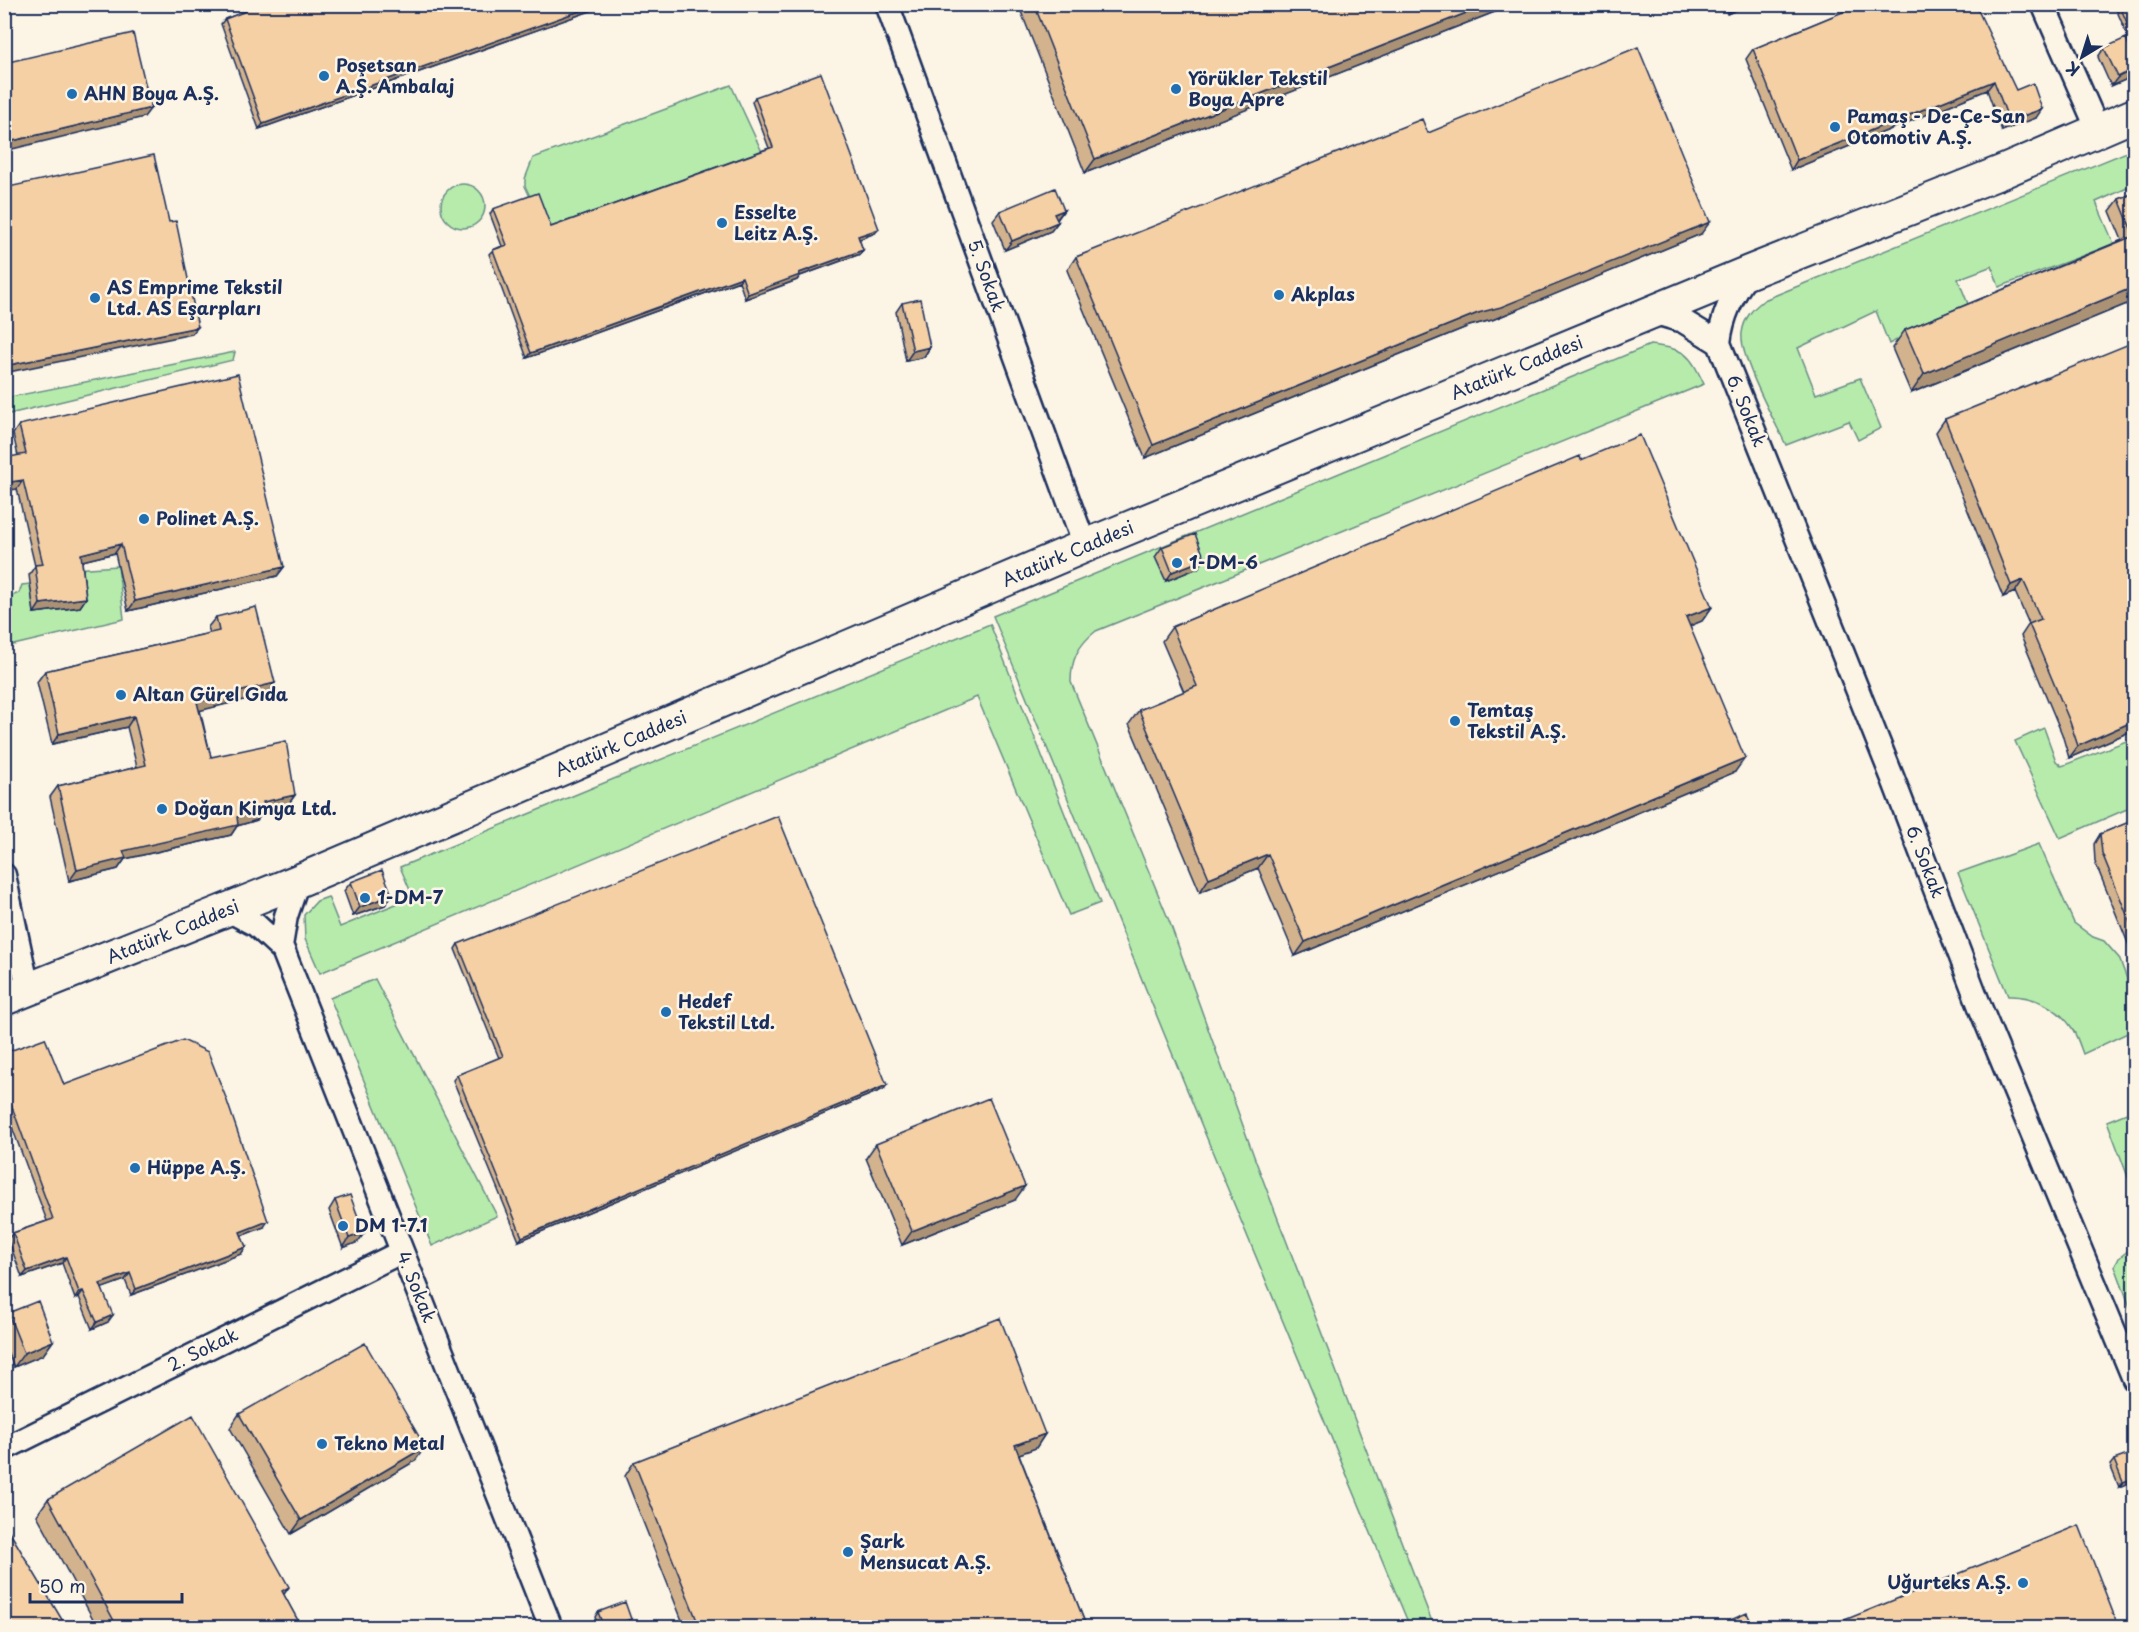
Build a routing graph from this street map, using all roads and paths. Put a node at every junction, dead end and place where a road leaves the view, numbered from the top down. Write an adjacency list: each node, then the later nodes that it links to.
1 (887, 4): 8 (street, 5. Sokak)
2 (2043, 4): 4 (street)
3 (2134, 115): 4 (street, Atatürk Caddesi)
4 (2098, 130): 5 (street, Atatürk Caddesi)
5 (1749, 272): 6 (street, Atatürk Caddesi); 7 (street)
6 (1652, 312): 7 (street); 8 (street, Atatürk Caddesi)
7 (1719, 343): 15 (street, 6. Sokak)
8 (1085, 546): 10 (street, Atatürk Caddesi)
9 (4, 875): 13 (street)
10 (298, 881): 11 (street, Atatürk Caddesi); 12 (street)
11 (228, 910): 12 (street); 13 (street, Atatürk Caddesi)
12 (281, 946): 14 (street, 4. Sokak)
13 (16, 994)
14 (401, 1252): 16 (street, 2. Sokak); 17 (street, 4. Sokak)
15 (2134, 1379)
16 (4, 1449)
17 (551, 1628)

